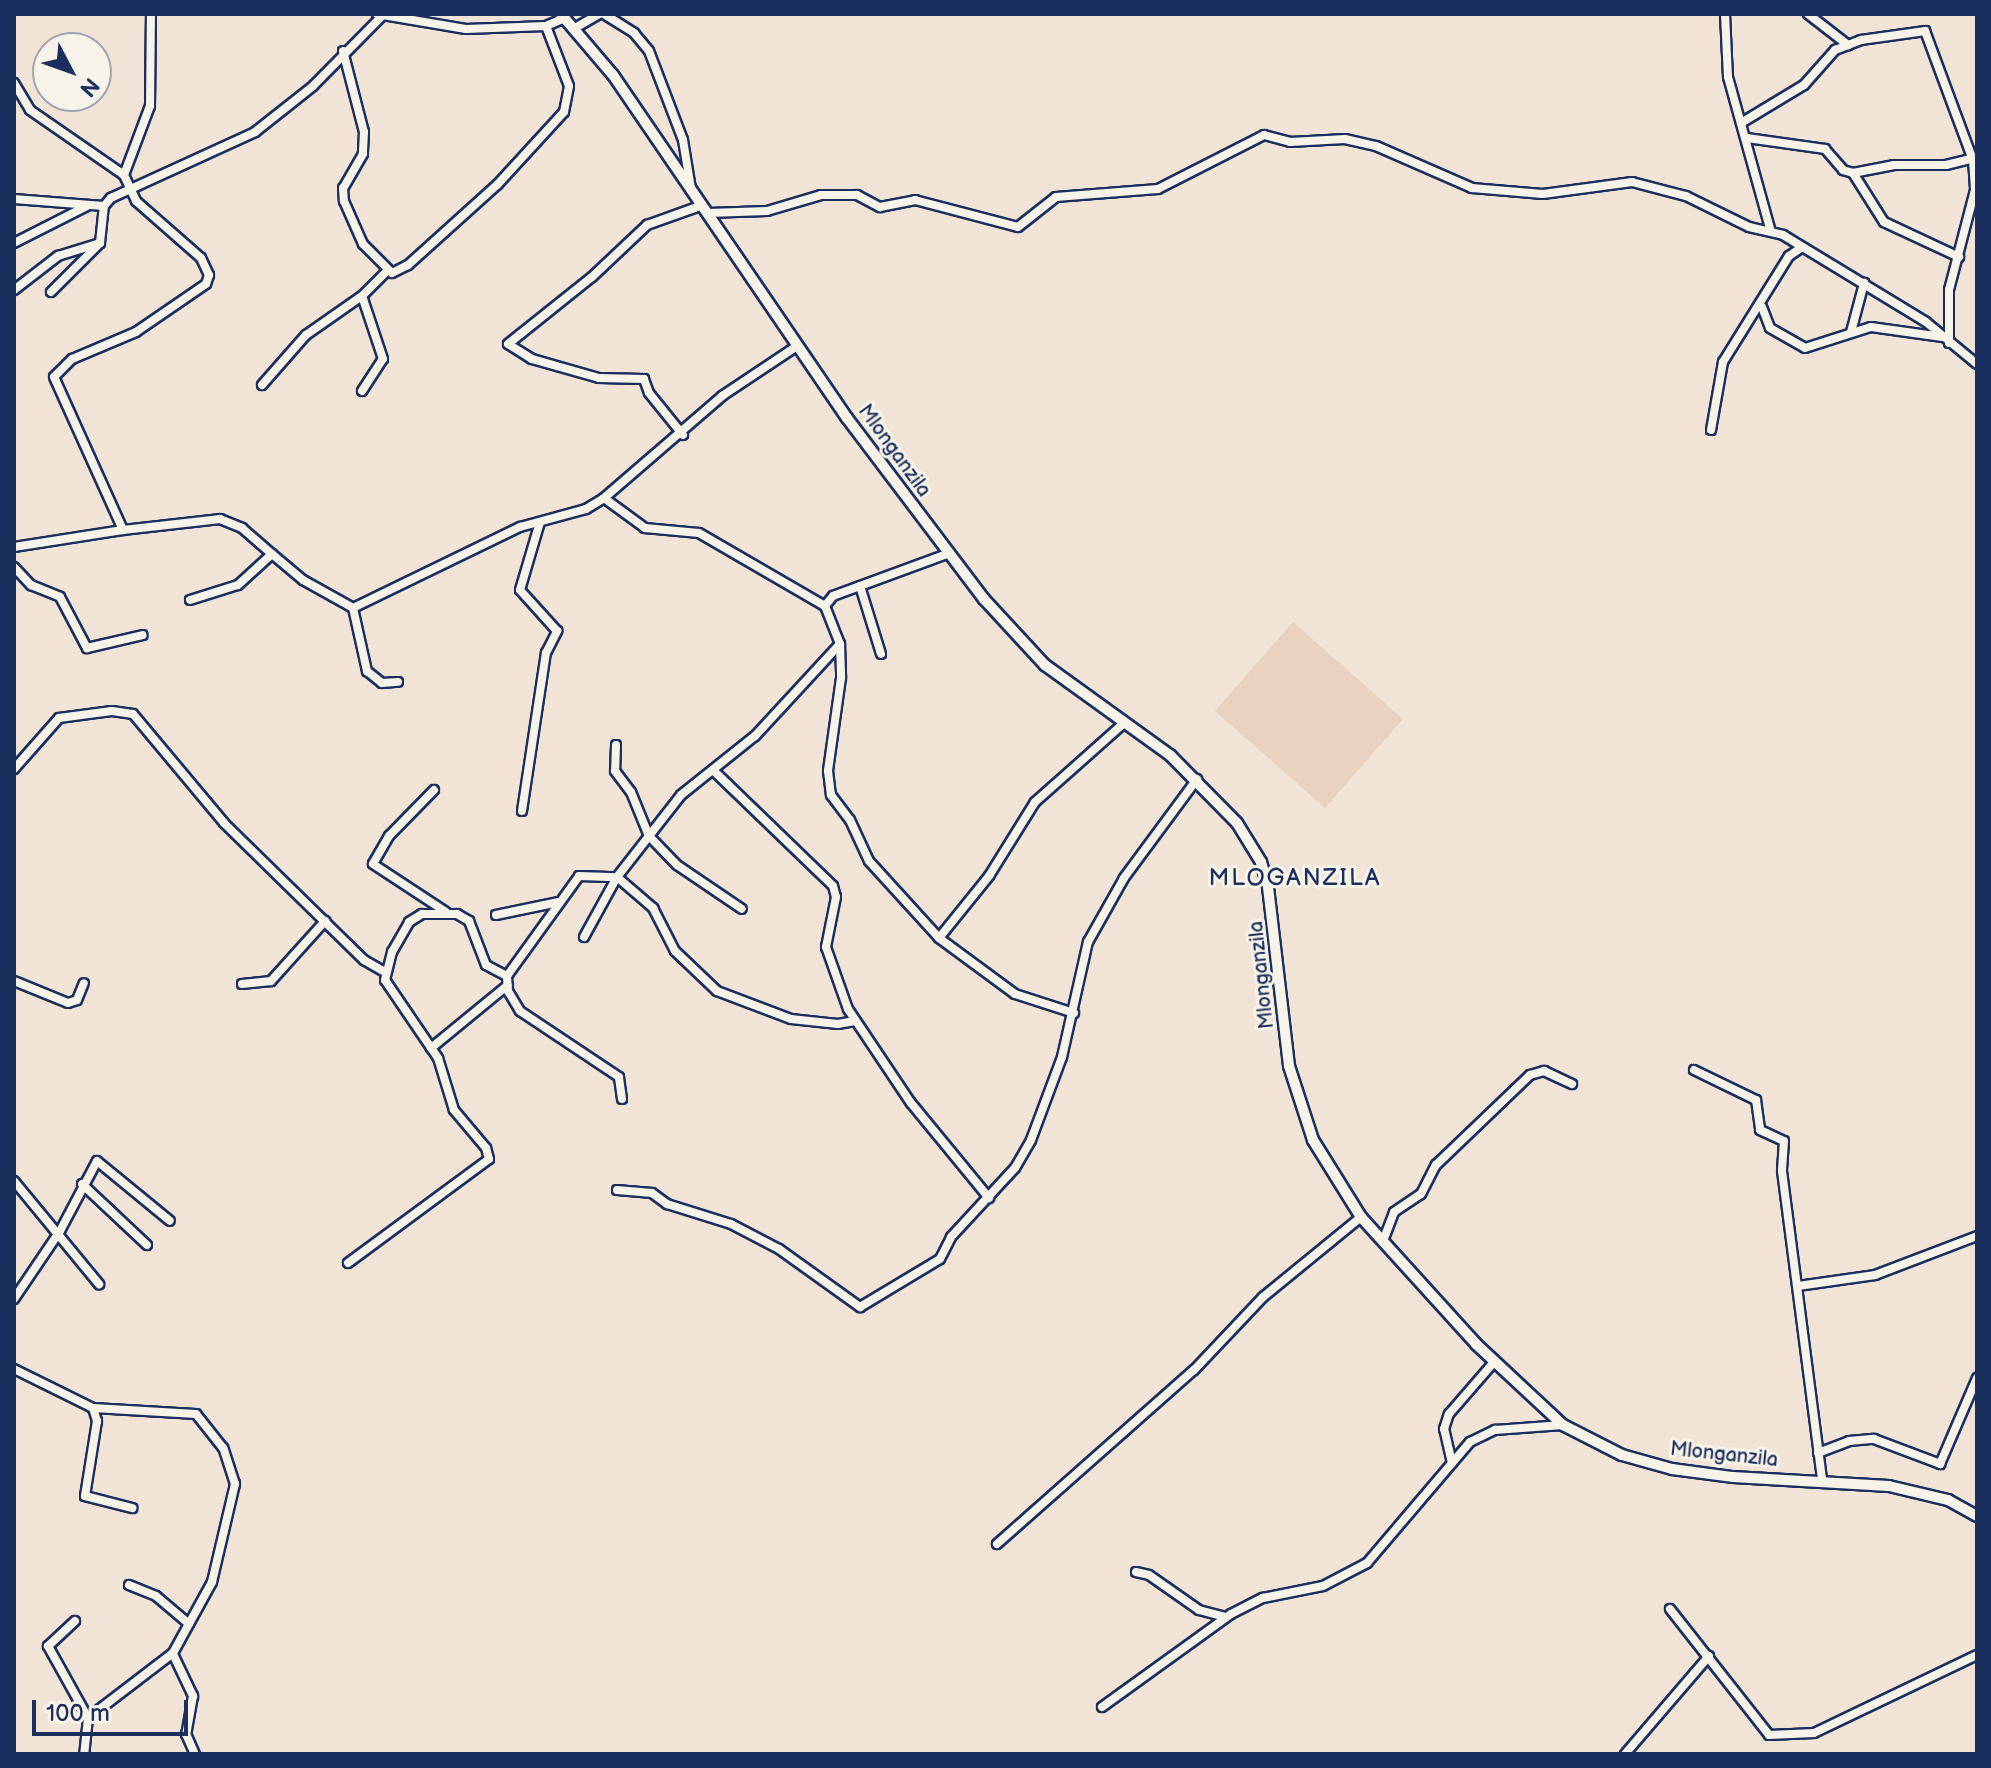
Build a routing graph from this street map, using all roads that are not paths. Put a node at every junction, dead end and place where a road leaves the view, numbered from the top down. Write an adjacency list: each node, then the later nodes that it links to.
1 (151, 14): 16 (street)
2 (602, 14): 8 (street); 18 (street)
3 (1725, 14): 12 (street)
4 (1808, 14): 9 (street)
5 (380, 15): 7 (street); 10 (street)
6 (563, 16): 7 (street); 8 (street, Mlonganzila)
7 (546, 26): 28 (street)
8 (575, 28): 18 (street, Mlonganzila)
9 (1848, 45): 12 (street); 14 (street)
10 (343, 51): 17 (street); 28 (street)
11 (14, 83): 16 (street)
12 (1741, 123): 13 (street)
13 (1747, 138): 15 (street); 23 (street)
14 (1975, 158): 15 (street); 27 (street)
15 (1853, 173): 27 (street)
16 (124, 175): 17 (street)
17 (133, 189): 21 (street); 44 (street)
18 (691, 189): 22 (street, Mlonganzila)
19 (14, 199): 20 (street)
20 (88, 206): 21 (street); 24 (street)
21 (104, 206): 25 (street)
22 (706, 209): 23 (street); 36 (street, Mlonganzila); 41 (street)
23 (1770, 228): 26 (street)
24 (14, 243)
25 (100, 243): 30 (street); 31 (street)
26 (1801, 248): 29 (street); 33 (street)
27 (1959, 257): 35 (street)
28 (386, 272): 32 (street)
29 (1864, 283): 34 (street); 35 (street)
30 (14, 290)
31 (51, 292)
32 (362, 296): 38 (street); 39 (street)
33 (1762, 307): 34 (street); 40 (street)
34 (1851, 332): 35 (street)
35 (1946, 340): 37 (street)
36 (797, 346): 41 (street); 47 (street, Mlonganzila)
37 (1977, 364)
38 (262, 385)
39 (362, 391)
40 (1711, 430)
41 (683, 435): 42 (street)
42 (604, 498): 43 (street); 51 (street)
43 (540, 522): 52 (street); 63 (street)
44 (123, 530): 45 (street); 46 (street)
45 (14, 547)
46 (272, 554): 50 (street); 52 (street)
47 (947, 554): 49 (street); 57 (street, Mlonganzila)
48 (14, 567): 53 (street)
49 (860, 586): 51 (street); 55 (street)
50 (190, 600)
51 (825, 606): 54 (street)
52 (353, 608): 56 (street)
53 (143, 635)
54 (840, 644): 60 (street); 72 (street)
55 (881, 654)
56 (398, 682)
57 (1125, 722): 61 (street, Mlonganzila); 72 (street)
58 (616, 745): 64 (street)
59 (14, 769): 70 (street)
60 (715, 772): 64 (street); 79 (street)
61 (1197, 779): 78 (street); 88 (street, Mlonganzila)
62 (434, 790): 68 (street)
63 (522, 811)
64 (649, 836): 65 (street); 67 (street)
65 (617, 877): 66 (street); 71 (street); 79 (street)
66 (559, 902): 69 (street); 74 (street)
67 (742, 909)
68 (447, 912): 73 (street); 74 (street)
69 (496, 915)
70 (325, 921): 73 (street); 77 (street)
71 (584, 937)
72 (939, 938): 78 (street)
73 (383, 971): 80 (street)
74 (507, 980): 80 (street); 83 (street)
75 (14, 981): 76 (street)
76 (84, 983)
77 (242, 984)
78 (1074, 1013): 87 (street)
79 (855, 1021): 87 (street)
80 (431, 1048): 94 (street)
81 (1694, 1070): 96 (street)
82 (1572, 1084): 92 (street)
83 (622, 1099)
84 (14, 1181): 90 (street)
85 (82, 1184): 89 (street); 90 (street); 93 (street)
86 (617, 1190): 87 (street)
87 (989, 1198)
88 (1361, 1217): 92 (street, Mlonganzila); 108 (street)
89 (170, 1221)
90 (60, 1231): 95 (street); 97 (street)
91 (1977, 1236): 96 (street)
92 (1383, 1241): 98 (street, Mlonganzila)
93 (147, 1245)
94 (348, 1263)
95 (99, 1284)
96 (1798, 1286): 103 (street)
97 (14, 1299)
98 (1494, 1362): 102 (street, Mlonganzila); 104 (street)
99 (14, 1369): 101 (street)
100 (1977, 1378): 103 (street)
101 (93, 1408): 106 (street); 114 (street)
102 (1563, 1425): 104 (street); 105 (street, Mlonganzila)
103 (1818, 1453): 105 (street)
104 (1452, 1463): 112 (street)
105 (1822, 1481): 107 (street, Mlonganzila)
106 (132, 1508)
107 (1977, 1516)
108 (997, 1544)
109 (1136, 1572): 112 (street)
110 (129, 1585): 114 (street)
111 (1670, 1609): 117 (street)
112 (1225, 1617): 118 (street)
113 (75, 1621): 119 (street)
114 (189, 1624): 115 (street)
115 (173, 1653): 119 (street); 121 (street)
116 (1977, 1655): 117 (street)
117 (1709, 1656): 122 (street)
118 (1102, 1707)
119 (88, 1718): 120 (street)
120 (84, 1754)
121 (195, 1754)
122 (1625, 1754)

